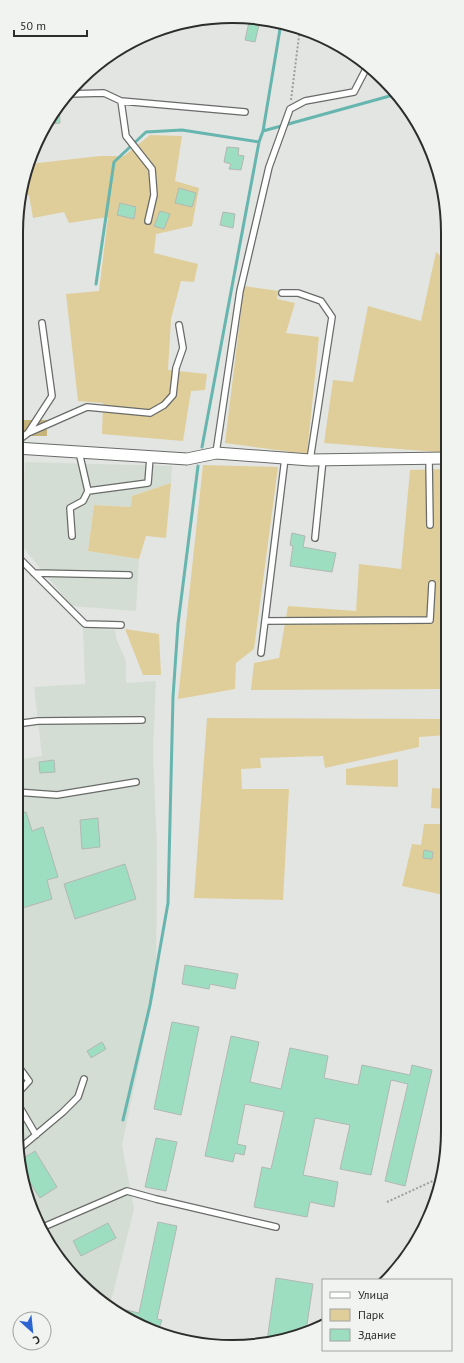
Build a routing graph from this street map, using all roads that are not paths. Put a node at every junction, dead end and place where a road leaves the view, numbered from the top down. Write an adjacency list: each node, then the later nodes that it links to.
1 (365, 71): 13 (lane)
2 (75, 94): 3 (lane)
3 (121, 101): 4 (lane); 5 (lane)
4 (245, 112)
5 (148, 221)
6 (282, 293): 19 (lane)
7 (42, 323): 9 (lane)
8 (179, 325): 9 (lane)
9 (28, 433): 10 (lane)
10 (23, 437)
11 (23, 448): 12 (street)
12 (79, 452): 14 (street); 20 (lane)
13 (216, 453): 14 (street); 15 (street)
14 (150, 457): 20 (lane)
15 (285, 458): 19 (street); 28 (lane)
16 (429, 458): 17 (street); 18 (street); 21 (lane)
17 (441, 458)
18 (323, 459): 19 (street); 23 (lane)
19 (310, 460)
20 (88, 492): 22 (lane)
21 (430, 525)
22 (72, 536)
23 (315, 538)
24 (23, 562): 25 (lane)
25 (34, 573): 26 (lane); 29 (lane)
26 (129, 575)
27 (432, 584): 28 (lane)
28 (265, 621): 30 (lane)
29 (121, 625)
30 (261, 653)
31 (142, 720): 32 (lane)
32 (23, 723)
33 (136, 782): 34 (lane)
34 (23, 793)
35 (23, 1073): 37 (lane)
36 (84, 1079): 39 (lane)
37 (23, 1088)
38 (23, 1113): 39 (lane)
39 (36, 1135): 40 (lane)
40 (23, 1146)
41 (46, 1226): 42 (lane)
42 (276, 1227)

